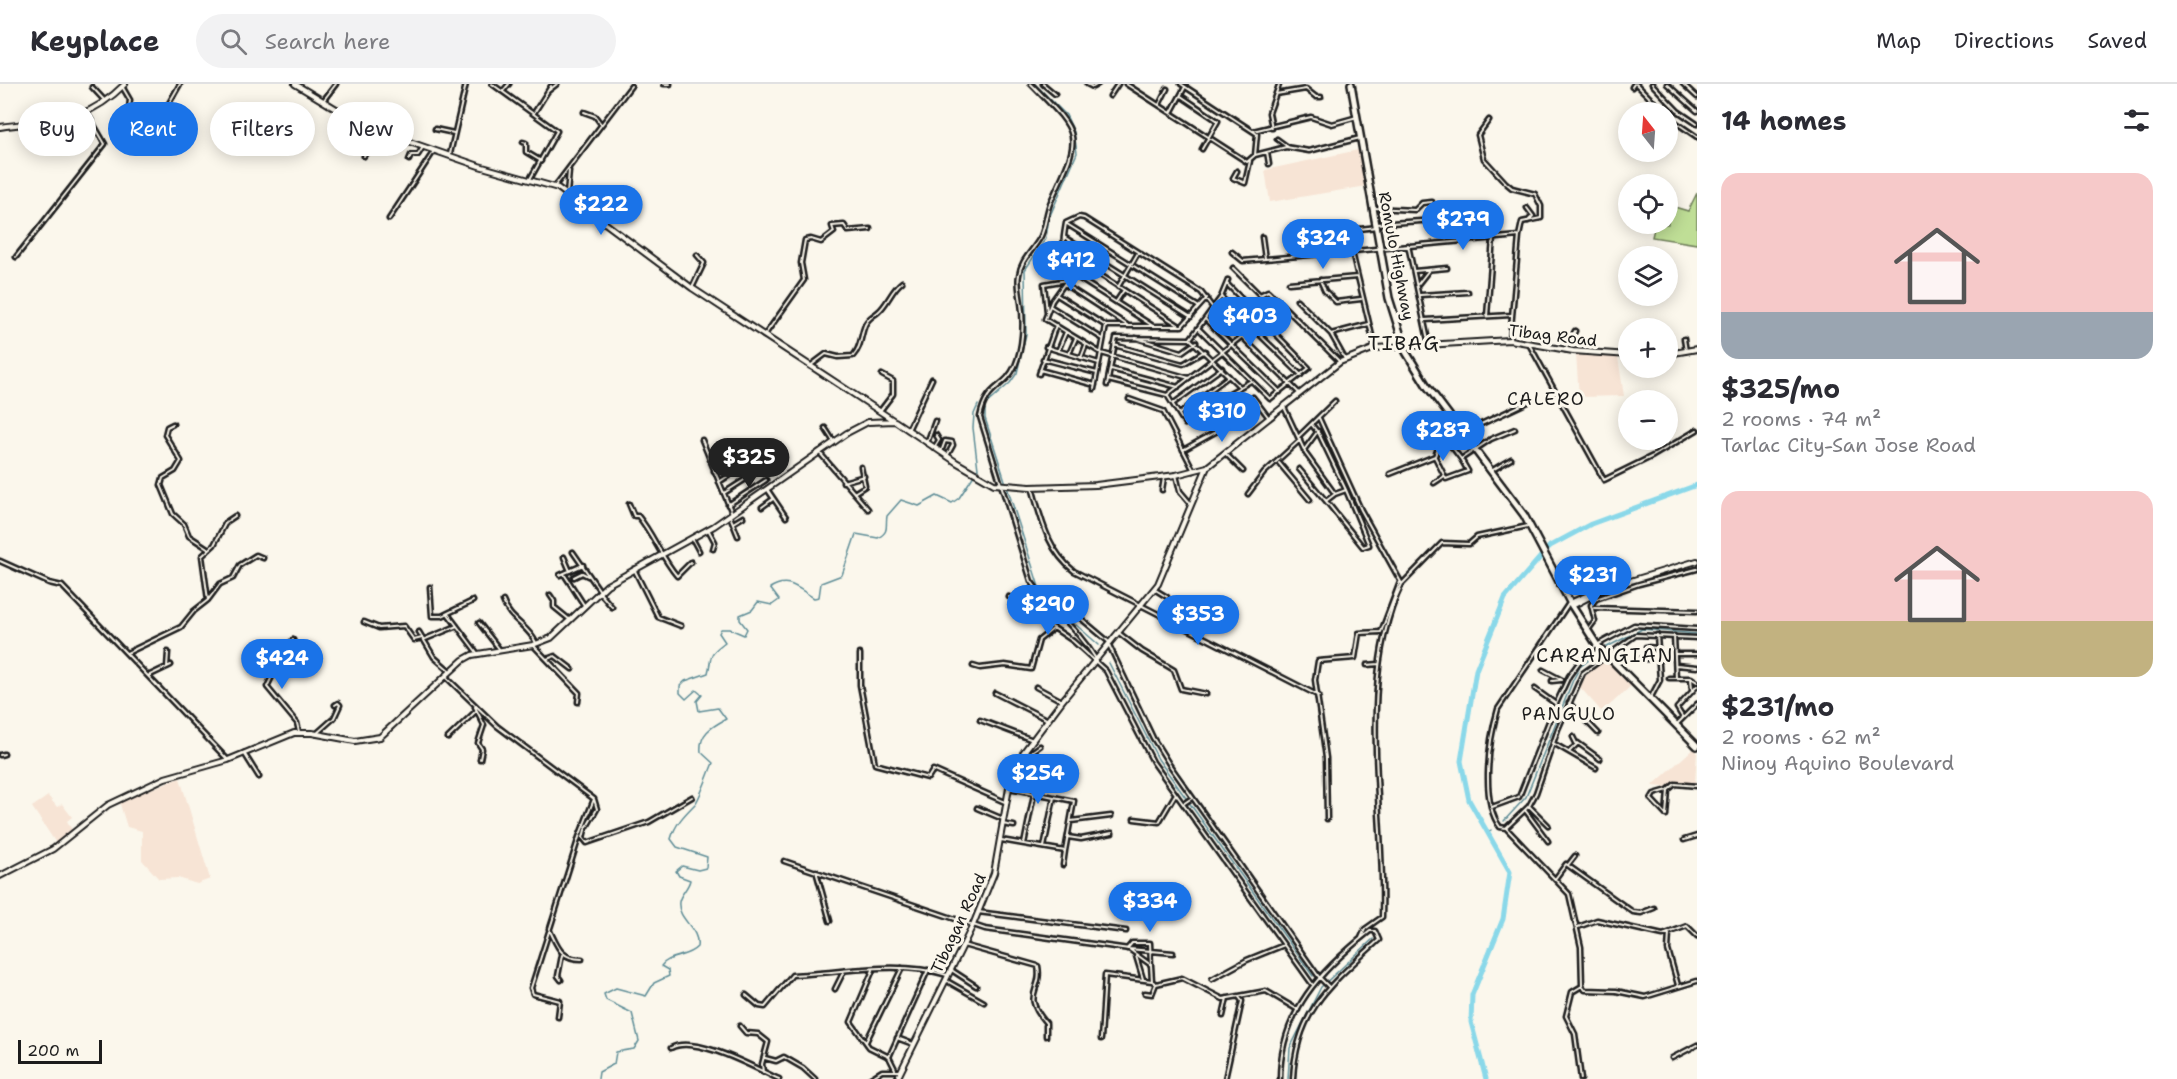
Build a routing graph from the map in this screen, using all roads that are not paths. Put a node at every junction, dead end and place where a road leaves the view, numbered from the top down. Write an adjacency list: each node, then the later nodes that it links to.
1 (180, 84): 40 (street)
2 (296, 84): 38 (main road)
3 (336, 84): 38 (street)
4 (466, 84): 60 (street)
5 (492, 84): 30 (street)
6 (509, 84): 30 (street)
7 (557, 84): 29 (street)
8 (664, 84): 9 (street)
9 (670, 84)
10 (1031, 84): 265 (street)
11 (1043, 84): 31 (street)
12 (1087, 84): 13 (street)
13 (1098, 84)
14 (1118, 84): 33 (street)
15 (1126, 84): 43 (street)
16 (1181, 84): 27 (street)
17 (1350, 84): 49 (highway, Romulo Highway)
18 (1652, 84): 52 (street)
19 (1667, 84): 45 (street)
20 (1683, 84): 36 (street)
21 (630, 85): 51 (street)
22 (1279, 85): 32 (street)
23 (1634, 85): 41 (street)
24 (123, 86): 37 (main road); 39 (street)
25 (551, 86): 29 (street)
26 (92, 87): 37 (street)
27 (1185, 87): 34 (street); 59 (street)
28 (1167, 89): 43 (street)
29 (548, 91): 47 (street)
30 (503, 92): 47 (street)
31 (1055, 94)
32 (1276, 94): 35 (street); 57 (street)
33 (1110, 96)
34 (1181, 96): 48 (street); 61 (street)
35 (1321, 97)
36 (1697, 97)
37 (105, 101): 44 (main road)
38 (323, 101): 42 (main road)
39 (130, 102)
40 (169, 102)
41 (1653, 102)
42 (327, 103)
43 (1159, 105): 48 (street)
44 (96, 107)
45 (1697, 111)
46 (584, 112): 51 (street)
47 (534, 113): 77 (street)
48 (1171, 113): 61 (street)
49 (1357, 117): 57 (street); 62 (highway, Romulo Highway)
50 (1489, 120): 90 (street)
51 (601, 124): 83 (street)
52 (1697, 124)
53 (18, 125): 55 (main road)
54 (1678, 125): 64 (street)
55 (0, 127)
56 (96, 128): 72 (street)
57 (1272, 128): 59 (street)
58 (435, 129): 60 (street)
59 (1252, 130): 73 (street)
60 (454, 133): 75 (street)
61 (1209, 138): 69 (street); 78 (street)
62 (1360, 138): 68 (street); 86 (highway, Romulo Highway)
63 (1277, 139): 68 (street)
64 (1696, 139)
65 (522, 142): 77 (street)
66 (414, 144): 67 (main road)
67 (423, 147): 70 (main road); 76 (street)
68 (1288, 147): 71 (street)
69 (1202, 149)
70 (434, 151): 75 (main road); 88 (street)
71 (1267, 152): 73 (street); 79 (street)
72 (96, 155)
73 (1255, 155): 78 (street)
74 (96, 156): 105 (street)
75 (449, 156): 82 (main road)
76 (408, 160)
77 (541, 161): 82 (street)
78 (1250, 161): 81 (street)
79 (1269, 164)
80 (569, 171): 84 (street)
81 (1237, 171)
82 (530, 179): 83 (main road)
83 (555, 186): 84 (main road)
84 (567, 194): 123 (main road)
85 (1432, 202): 86 (street)
86 (1373, 208): 92 (highway, Romulo Highway)
87 (1527, 208): 90 (street)
88 (389, 219)
89 (1436, 220): 92 (street)
90 (1528, 221): 94 (street)
91 (1066, 224): 95 (street); 103 (street); 108 (street)
92 (1376, 226): 97 (street); 100 (highway, Romulo Highway)
93 (870, 229): 154 (street)
94 (1519, 236): 98 (street); 137 (street)
95 (1064, 237): 107 (street); 114 (street)
96 (1262, 237): 106 (street)
97 (1290, 237)
98 (1493, 238): 99 (street); 138 (street)
99 (1408, 245): 100 (street); 112 (street)
100 (1380, 248): 101 (street); 168 (highway, Romulo Highway)
101 (1352, 251): 106 (street); 115 (street)
102 (1232, 252): 106 (street)
103 (1139, 253): 108 (street); 129 (street)
104 (697, 255): 123 (street)
105 (16, 257)
106 (1265, 259)
107 (1080, 262): 113 (street); 122 (street)
108 (1131, 264): 114 (street); 134 (street)
109 (1233, 268): 186 (street)
110 (1447, 268): 111 (street)
111 (1428, 270): 112 (street); 121 (street)
112 (1414, 271): 121 (street)
113 (1072, 274): 116 (street); 132 (street)
114 (1125, 275): 122 (street); 139 (street)
115 (1358, 277): 117 (street); 130 (street)
116 (1067, 280): 120 (street); 136 (street)
117 (1320, 280): 119 (street); 130 (street)
118 (902, 282): 188 (street)
119 (1289, 282)
120 (1064, 284): 126 (street); 146 (street)
121 (1417, 285): 127 (street)
122 (1118, 287): 124 (street)
123 (692, 288): 154 (main road)
124 (1124, 291): 132 (street); 148 (street)
125 (1468, 292): 127 (street)
126 (1056, 295): 133 (street); 145 (street)
127 (1420, 295): 142 (street)
128 (1221, 297): 135 (street); 141 (street); 150 (street)
129 (1207, 298): 134 (street); 135 (street)
130 (1362, 299): 143 (street)
131 (1297, 300): 153 (street)
132 (1116, 302): 147 (street)
133 (1050, 306): 136 (street); 158 (street)
134 (1199, 307): 139 (street)
135 (1213, 308): 140 (street); 155 (street)
136 (1047, 312): 144 (street)
137 (1511, 315): 138 (street); 161 (street)
138 (1486, 316): 142 (street)
139 (1191, 317): 148 (street)
140 (1205, 319): 149 (street); 166 (street)
141 (1263, 320): 150 (street); 195 (street)
142 (1425, 320): 167 (street)
143 (1368, 324): 153 (street); 170 (street)
144 (1056, 326): 152 (street); 169 (street)
145 (1106, 326): 146 (street); 158 (street)
146 (1128, 326): 147 (street)
147 (1153, 326): 148 (street)
148 (1180, 326)
149 (1198, 328): 159 (street); 176 (street)
150 (1253, 328): 155 (street); 195 (street)
151 (1575, 331): 172 (street)
152 (1066, 332): 156 (street); 173 (street)
153 (1331, 334): 185 (street)
154 (764, 336): 188 (main road)
155 (1242, 337): 166 (street); 201 (street)
156 (1076, 338): 164 (street); 179 (street)
157 (1136, 338): 159 (street); 162 (street); 165 (street)
158 (1103, 339): 178 (street)
159 (1190, 339): 162 (street)
160 (1684, 339): 175 (street)
161 (1510, 340): 163 (main road, Tibag Road); 167 (main road, Tibag Road)
162 (1196, 342): 174 (street)
163 (1528, 342): 172 (main road, Tibag Road); 228 (street)
164 (1086, 345): 178 (street); 183 (street)
165 (1114, 345): 174 (street); 181 (street)
166 (1232, 345): 176 (street); 207 (street)
167 (1430, 345): 168 (main road, Tibag Road)
168 (1403, 346): 170 (main road, Tibag Road); 230 (highway, Romulo Highway)
169 (1046, 348): 173 (street); 182 (street)
170 (1375, 348): 185 (main road, Tibag Road)
171 (1697, 349): 175 (main road)
172 (1565, 350): 180 (main road, Tibag Road)
173 (1058, 351): 179 (street)
174 (1205, 351): 184 (street)
175 (1686, 351): 177 (main road)
176 (1223, 352): 184 (street); 200 (street)
177 (1678, 352)
178 (1101, 353): 181 (street); 187 (street)
179 (1070, 354): 183 (street)
180 (1618, 354)
181 (1112, 357): 190 (street); 197 (street)
182 (1043, 358): 191 (street); 192 (street)
183 (1081, 358): 187 (street)
184 (1214, 359): 189 (street); 197 (street)
185 (1345, 359): 186 (main road, Tibag Road)
186 (1340, 362): 208 (main road, Tibag Road)
187 (1099, 363): 192 (street)
188 (810, 366): 216 (main road)
189 (1222, 368): 196 (street); 214 (street)
190 (1110, 369): 199 (street); 204 (street)
191 (1040, 370): 193 (street); 202 (street)
192 (1097, 373): 202 (street)
193 (1038, 374)
194 (882, 375): 216 (street)
195 (1301, 375): 201 (street)
196 (1229, 376): 205 (street); 217 (street)
197 (1190, 378): 204 (street)
198 (932, 379): 227 (street)
199 (1108, 380): 203 (street); 209 (street)
200 (1251, 381): 205 (street); 207 (street)
201 (1290, 384): 207 (street); 208 (street)
202 (1095, 385): 206 (street)
203 (1107, 385)
204 (1178, 387): 209 (street)
205 (1240, 387): 217 (street)
206 (1094, 389)
207 (1280, 392)
208 (1300, 394): 215 (main road, Tibag Road)
209 (1167, 395): 214 (street)
210 (1253, 396): 219 (street)
211 (1129, 399): 237 (street)
212 (1335, 401): 218 (street)
213 (1527, 402): 230 (street)
214 (1173, 404): 217 (street)
215 (1284, 407): 219 (main road, Tibag Road); 232 (street)
216 (880, 411): 220 (main road)
217 (1179, 414)
218 (1319, 418): 223 (street); 307 (street)
219 (1269, 419): 242 (main road, Tibag Road)
220 (895, 421): 227 (main road); 234 (main road)
221 (935, 421): 235 (street)
222 (173, 424): 291 (street)
223 (1312, 425): 229 (street); 232 (street)
224 (825, 428): 234 (street)
225 (1221, 429): 237 (street)
226 (1515, 429): 239 (street)
227 (908, 430): 235 (main road)
228 (1697, 430)
229 (1318, 431): 238 (street); 269 (street)
230 (1462, 433): 239 (highway, Romulo Highway)
231 (936, 435): 236 (street)
232 (1299, 439): 238 (street); 248 (street)
233 (702, 440): 252 (street)
234 (834, 442): 240 (main road)
235 (927, 443): 236 (main road)
236 (934, 448): 241 (main road)
237 (1183, 450): 253 (street)
238 (1304, 450): 273 (street)
239 (1475, 450): 246 (street); 255 (highway, Romulo Highway)
240 (819, 452): 263 (street); 267 (main road)
241 (941, 452): 245 (main road); 245 (street)
242 (1226, 454): 250 (main road, Tibag Road); 254 (street)
243 (1435, 456): 246 (street); 256 (street); 260 (street)
244 (757, 457): 252 (street); 262 (street); 270 (street)
245 (947, 457): 265 (main road)
246 (1461, 459): 260 (street)
247 (1511, 459): 255 (street)
248 (1278, 462): 272 (street); 275 (street)
249 (861, 467): 258 (street)
250 (1207, 467): 253 (main road, Tibag Road); 279 (main road, Tibagan Road)
251 (1299, 469): 276 (street)
252 (714, 471): 262 (street)
253 (1194, 471): 257 (main road, Tibag Road)
254 (1243, 471)
255 (1491, 471): 287 (highway, Romulo Highway)
256 (1390, 474)
257 (1176, 475): 259 (main road, Tibag Road); 279 (street)
258 (864, 476): 263 (street); 271 (street)
259 (1164, 477): 266 (main road, Tibag Road); 268 (street)
260 (1443, 477): 264 (street)
261 (765, 480): 278 (street)
262 (719, 482): 270 (street)
263 (843, 482): 271 (street)
264 (1434, 483)
265 (1000, 485): 266 (main road, Tibag Road); 354 (street)
266 (1032, 487): 321 (street)
267 (767, 489): 274 (street); 282 (main road)
268 (1162, 490)
269 (1346, 490): 273 (street); 276 (street)
270 (724, 493): 278 (street)
271 (854, 493): 281 (street)
272 (1248, 494)
273 (1335, 494): 276 (street)
274 (774, 499): 280 (street); 284 (street)
275 (1310, 500)
276 (1326, 501)
277 (628, 504): 295 (street)
278 (728, 505): 282 (street)
279 (1192, 505): 309 (main road, Tibagan Road)
280 (762, 507)
281 (868, 508)
282 (731, 514): 286 (street); 288 (main road)
283 (235, 516): 291 (street)
284 (786, 517)
285 (743, 518): 286 (street)
286 (733, 523): 289 (street)
287 (1530, 525): 307 (street); 318 (highway, Romulo Highway)
288 (708, 529): 290 (main road); 292 (street)
289 (738, 536)
290 (692, 538): 293 (street); 295 (main road)
291 (209, 549): 315 (street)
292 (713, 549)
293 (699, 551)
294 (573, 552): 301 (street)
295 (662, 555): 300 (street); 302 (main road)
296 (564, 557): 304 (street)
297 (263, 558): 315 (street)
298 (0, 561): 347 (street)
299 (1697, 561): 318 (main road)
300 (691, 562)
301 (583, 565): 304 (street); 306 (street)
302 (634, 569): 310 (main road); 329 (street)
303 (1697, 569): 322 (street)
304 (570, 571): 319 (street)
305 (574, 577): 306 (street)
306 (591, 577): 310 (street)
307 (1401, 583): 357 (street); 380 (street)
308 (430, 587): 324 (street)
309 (1154, 589): 314 (street); 321 (main road, Tibagan Road)
310 (599, 591): 319 (main road); 320 (street)
311 (1052, 594): 341 (street)
312 (550, 595): 325 (street)
313 (1009, 597): 330 (street)
314 (1167, 597)
315 (208, 600): 347 (street)
316 (473, 601): 324 (street)
317 (503, 602): 340 (street)
318 (1570, 603): 333 (highway, Romulo Highway); 425 (street)
319 (584, 604): 325 (main road)
320 (612, 607)
321 (1141, 607): 334 (main road, Tibagan Road); 380 (street)
322 (1593, 608): 323 (street); 333 (street)
323 (1697, 611)
324 (448, 614): 328 (street)
325 (570, 620): 340 (main road)
326 (364, 622): 338 (street)
327 (478, 622): 345 (street)
328 (458, 626): 338 (street); 348 (street)
329 (681, 626)
330 (1054, 628): 354 (street); 360 (street)
331 (1697, 629): 342 (street)
332 (419, 632): 338 (street)
333 (1587, 632): 342 (highway, Romulo Highway)
334 (1119, 633): 341 (main road, Tibagan Road); 379 (street)
335 (1657, 635): 336 (street); 344 (street); 352 (street)
336 (1674, 636): 337 (street); 350 (street)
337 (1697, 638)
338 (423, 639): 366 (street)
339 (293, 640): 393 (street)
340 (535, 644): 345 (main road); 353 (street)
341 (1109, 644): 354 (main road, Tibagan Road); 421 (street)
342 (1597, 645): 352 (highway, Romulo Highway); 373 (street)
343 (1646, 647): 344 (street)
344 (1658, 648): 356 (street)
345 (500, 650): 348 (main road)
346 (168, 652): 362 (street)
347 (127, 653): 368 (street)
348 (478, 654): 366 (main road)
349 (860, 654): 422 (street)
350 (1675, 654): 351 (street); 361 (street)
351 (1697, 654)
352 (1605, 655): 381 (highway, Romulo Highway); 384 (street)
353 (547, 659): 364 (street); 383 (street)
354 (1096, 659): 382 (main road, Tibagan Road); 417 (street)
355 (1641, 659): 356 (street)
356 (1659, 659): 381 (street)
357 (1380, 664): 359 (street); 462 (street)
358 (171, 665): 362 (street)
359 (1367, 665)
360 (973, 666)
361 (1676, 666): 363 (street); 370 (street)
362 (167, 667): 368 (street)
363 (1697, 667)
364 (572, 669)
365 (1543, 670): 373 (street)
366 (450, 671): 367 (main road)
367 (445, 675): 388 (street); 394 (main road)
368 (148, 676): 410 (street)
369 (1670, 678): 370 (street)
370 (1676, 678): 371 (street)
371 (1691, 678): 374 (street); 377 (street)
372 (1552, 681): 373 (street)
373 (1564, 681): 385 (street)
374 (1697, 684): 377 (street)
375 (1036, 687): 382 (street)
376 (1535, 689): 385 (street)
377 (1692, 691): 389 (street)
378 (995, 693): 391 (street)
379 (1206, 694)
380 (1319, 696): 430 (street)
381 (1649, 699): 392 (highway, Romulo Highway)
382 (1062, 701): 391 (main road, Tibagan Road)
383 (578, 702)
384 (1569, 703): 395 (street); 399 (street)
385 (1556, 704): 425 (street)
386 (1697, 704): 389 (street)
387 (335, 705): 394 (street)
388 (476, 709): 397 (street); 408 (street); 420 (street)
389 (1683, 718): 392 (street)
390 (980, 720): 398 (street)
391 (1048, 720): 398 (main road, Tibagan Road)
392 (1676, 725): 401 (highway, Romulo Highway)
393 (299, 732): 394 (main road); 405 (main road)
394 (316, 734)
395 (1598, 734)
396 (1573, 737): 400 (street)
397 (448, 738)
398 (1033, 740): 403 (main road, Tibagan Road)
399 (1553, 743): 404 (street); 424 (street)
400 (1576, 743): 404 (street); 409 (street)
401 (1697, 746)
402 (1040, 747): 403 (street)
403 (1025, 751): 414 (main road, Tibagan Road)
404 (1570, 751): 411 (street)
405 (244, 753): 410 (main road); 412 (street)
406 (4, 754): 407 (street)
407 (0, 755)
408 (480, 759)
409 (1600, 759)
410 (228, 760): 451 (main road)
411 (1596, 768)
412 (259, 777)
413 (1697, 786): 415 (street)
414 (1009, 788): 416 (street); 422 (main road, Tibagan Road)
415 (1668, 790): 415 (street)
416 (1034, 794): 419 (street); 442 (street)
417 (1176, 795): 423 (street); 429 (street)
418 (692, 797): 420 (street)
419 (1054, 797): 432 (street); 443 (street)
420 (594, 799): 458 (street)
421 (1191, 799): 423 (street); 478 (street)
422 (1006, 803): 431 (main road, Tibagan Road)
423 (1184, 804): 464 (street)
424 (1529, 806): 427 (street); 433 (street)
425 (1492, 807): 435 (street)
426 (977, 808): 431 (street)
427 (1524, 810): 435 (street); 441 (street)
428 (1111, 816): 432 (street)
429 (1134, 819)
430 (1327, 819)
431 (1002, 821): 434 (street); 439 (main road, Tibagan Road)
432 (1071, 821): 438 (street)
433 (1548, 825)
434 (1014, 826)
435 (1506, 828): 452 (street)
436 (1112, 833): 438 (street)
437 (1697, 836): 440 (street)
438 (1068, 837): 444 (street)
439 (999, 839): 442 (street); 454 (main road, Tibagan Road)
440 (1683, 840)
441 (1548, 841)
442 (1024, 844): 443 (street)
443 (1044, 848): 444 (street)
444 (1065, 851): 448 (street)
445 (1575, 856): 449 (street)
446 (784, 861): 450 (street)
447 (1562, 861): 449 (street)
448 (1063, 865)
449 (1567, 865): 452 (street); 453 (street)
450 (816, 871): 455 (street); 456 (street)
451 (0, 876)
452 (1555, 879): 457 (street)
453 (1654, 908)
454 (978, 912): 456 (main road, Tibagan Road); 459 (street)
455 (830, 921)
456 (973, 925): 463 (main road, Tibagan Road); 465 (street)
457 (1578, 927): 460 (street); 488 (street)
458 (549, 929): 469 (street); 498 (street)
459 (1126, 931)
460 (1669, 933): 461 (street); 489 (street)
461 (1697, 936)
462 (1361, 938): 478 (street); 487 (street)
463 (963, 945): 474 (main road, Tibagan Road); 500 (street)
464 (1284, 945): 479 (street); 485 (street)
465 (1128, 949): 466 (street); 466 (street); 467 (street)
466 (1152, 950): 468 (street); 471 (street)
467 (1135, 953): 471 (street); 481 (street)
468 (1173, 953)
469 (562, 955): 470 (street); 480 (street)
470 (582, 959)
471 (1151, 965): 482 (street)
472 (902, 968): 473 (street); 475 (street); 503 (street)
473 (874, 969): 476 (street); 503 (street)
474 (950, 969): 477 (main road, Tibagan Road); 486 (street)
475 (928, 970): 477 (street); 501 (street)
476 (844, 971): 490 (street); 492 (street)
477 (946, 977): 495 (street); 504 (main road, Tibagan Road)
478 (1320, 978): 485 (street); 487 (street)
479 (1212, 979)
480 (561, 980)
481 (1143, 980): 482 (street); 502 (street)
482 (1152, 981): 484 (street)
483 (1697, 981): 489 (street)
484 (1156, 984): 491 (street); 494 (street)
485 (1312, 984): 496 (street)
486 (976, 986)
487 (1328, 986): 519 (street)
488 (1582, 986): 489 (street); 520 (street)
489 (1678, 986)
490 (835, 989)
491 (1145, 993)
492 (746, 995)
493 (1239, 997): 494 (street); 496 (street); 517 (street)
494 (1227, 998): 497 (street)
495 (984, 1002)
496 (1298, 1010): 518 (street)
497 (1223, 1016)
498 (558, 1017)
499 (740, 1026): 508 (street)
500 (1046, 1036)
501 (897, 1038): 504 (street); 507 (street)
502 (1101, 1039)
503 (866, 1042): 507 (street)
504 (913, 1044): 511 (main road, Tibagan Road)
505 (1697, 1045): 509 (street)
506 (671, 1048): 512 (street)
507 (889, 1057): 510 (street)
508 (765, 1058): 512 (street); 514 (street)
509 (1672, 1058)
510 (895, 1069): 511 (street); 515 (street)
511 (900, 1071): 516 (main road, Tibagan Road)
512 (762, 1072): 513 (street)
513 (779, 1079)
514 (815, 1079)
515 (869, 1079)
516 (897, 1079)
517 (1226, 1079)
518 (1280, 1079)
519 (1293, 1079)
520 (1581, 1079)

